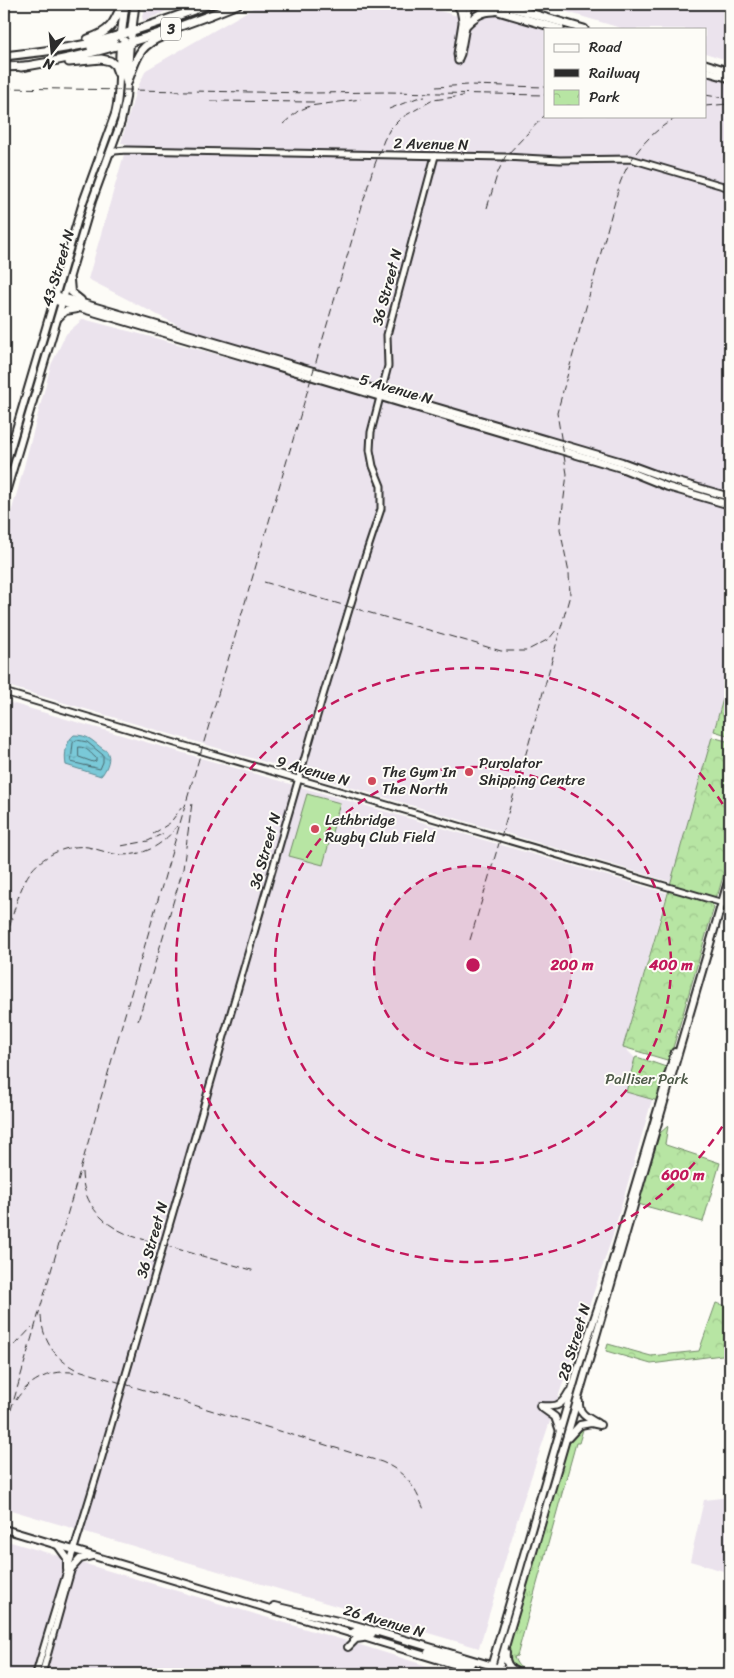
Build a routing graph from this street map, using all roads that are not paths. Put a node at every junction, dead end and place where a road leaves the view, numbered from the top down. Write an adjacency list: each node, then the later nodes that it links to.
1 (125, 4): 14 (highway); 15 (highway)
2 (135, 4): 14 (highway)
3 (210, 4): 14 (highway, 3)
4 (238, 4): 10 (highway, 3)
5 (457, 4): 11 (highway)
6 (465, 4): 11 (street)
7 (472, 4): 9 (highway); 11 (street)
8 (499, 4): 13 (highway)
9 (504, 13): 11 (highway); 12 (highway)
10 (212, 15): 14 (highway, 3); 24 (highway)
11 (465, 22): 11 (street)
12 (556, 28)
13 (581, 28)
14 (125, 39): 15 (highway, 3); 19 (highway); 22 (main road, 43 Street N); 24 (highway)
15 (50, 51): 16 (highway, 3)
16 (4, 56)
17 (706, 64): 21 (highway)
18 (4, 67): 19 (highway)
19 (21, 67): 22 (highway)
20 (706, 71): 23 (highway)
21 (730, 72)
22 (118, 73): 31 (main road, 43 Street N)
23 (730, 78)
24 (127, 83): 25 (main road, 43 Street N)
25 (115, 139): 26 (street); 27 (main road, 43 Street N)
26 (126, 150): 27 (street, 2 Avenue N); 28 (street, 2 Avenue N)
27 (109, 154): 30 (main road, 43 Street N)
28 (435, 156): 29 (street, 2 Avenue N); 35 (street, 36 Street N)
29 (730, 188)
30 (72, 265): 31 (main road, 43 Street N); 32 (main road)
31 (58, 298): 32 (main road, 5 Avenue N); 33 (main road, 5 Avenue N); 34 (main road, 43 Street N); 36 (main road, 43 Street N)
32 (86, 304): 35 (main road, 5 Avenue N)
33 (91, 311): 34 (main road); 35 (main road, 5 Avenue N)
34 (55, 322): 38 (main road, 43 Street N)
35 (380, 394): 39 (main road, 5 Avenue N); 41 (main road, 5 Avenue N); 43 (street, 36 Street N)
36 (20, 415): 37 (main road, 43 Street N); 38 (main road)
37 (4, 470)
38 (11, 475): 40 (main road, 43 Street N)
39 (730, 497)
40 (4, 499)
41 (730, 505)
42 (4, 692): 43 (street, 9 Avenue N)
43 (299, 780): 45 (street, 9 Avenue N); 57 (street, 36 Street N)
44 (730, 876): 45 (main road, 28 Street N)
45 (722, 902): 46 (street, 9 Avenue N); 47 (main road, 28 Street N)
46 (730, 905)
47 (688, 1018): 48 (main road, 28 Street N); 50 (main road, 28 Street N)
48 (583, 1352): 49 (main road, 28 Street N); 51 (main road)
49 (575, 1382): 51 (main road, 28 Street N); 52 (main road)
50 (580, 1390): 51 (main road, 28 Street N); 53 (main road)
51 (569, 1416): 52 (main road, 28 Street N); 53 (main road, 28 Street N); 54 (main road)
52 (560, 1432): 61 (main road, 28 Street N)
53 (564, 1445): 54 (main road, 28 Street N)
54 (557, 1474): 66 (main road, 28 Street N)
55 (4, 1529): 56 (main road, 26 Avenue N)
56 (57, 1544): 57 (main road, 26 Avenue N); 59 (main road)
57 (75, 1549): 58 (main road, 26 Avenue N); 59 (street, 36 Street N)
58 (92, 1556): 59 (main road); 60 (main road, 26 Avenue N)
59 (69, 1569): 72 (street, 36 Street N); 73 (street, 36 Street N)
60 (238, 1599): 62 (main road, 26 Avenue N); 65 (main road, 26 Avenue N)
61 (506, 1616): 68 (main road, 28 Street N); 70 (main road)
62 (339, 1630): 63 (main road, 26 Avenue N); 64 (main road)
63 (352, 1633): 64 (main road, 26 Avenue N); 65 (main road)
64 (366, 1638): 67 (main road, 26 Avenue N)
65 (412, 1642): 69 (main road, 26 Avenue N)
66 (506, 1644): 70 (main road, 28 Street N); 74 (main road)
67 (398, 1647): 70 (main road); 71 (main road, 26 Avenue N)
68 (495, 1652): 69 (main road); 70 (main road, 28 Street N)
69 (471, 1660): 70 (main road, 26 Avenue N)
70 (494, 1672): 71 (main road, 26 Avenue N); 74 (main road, 26 Avenue N)
71 (478, 1673)
72 (36, 1674)
73 (42, 1674)
74 (522, 1674)

